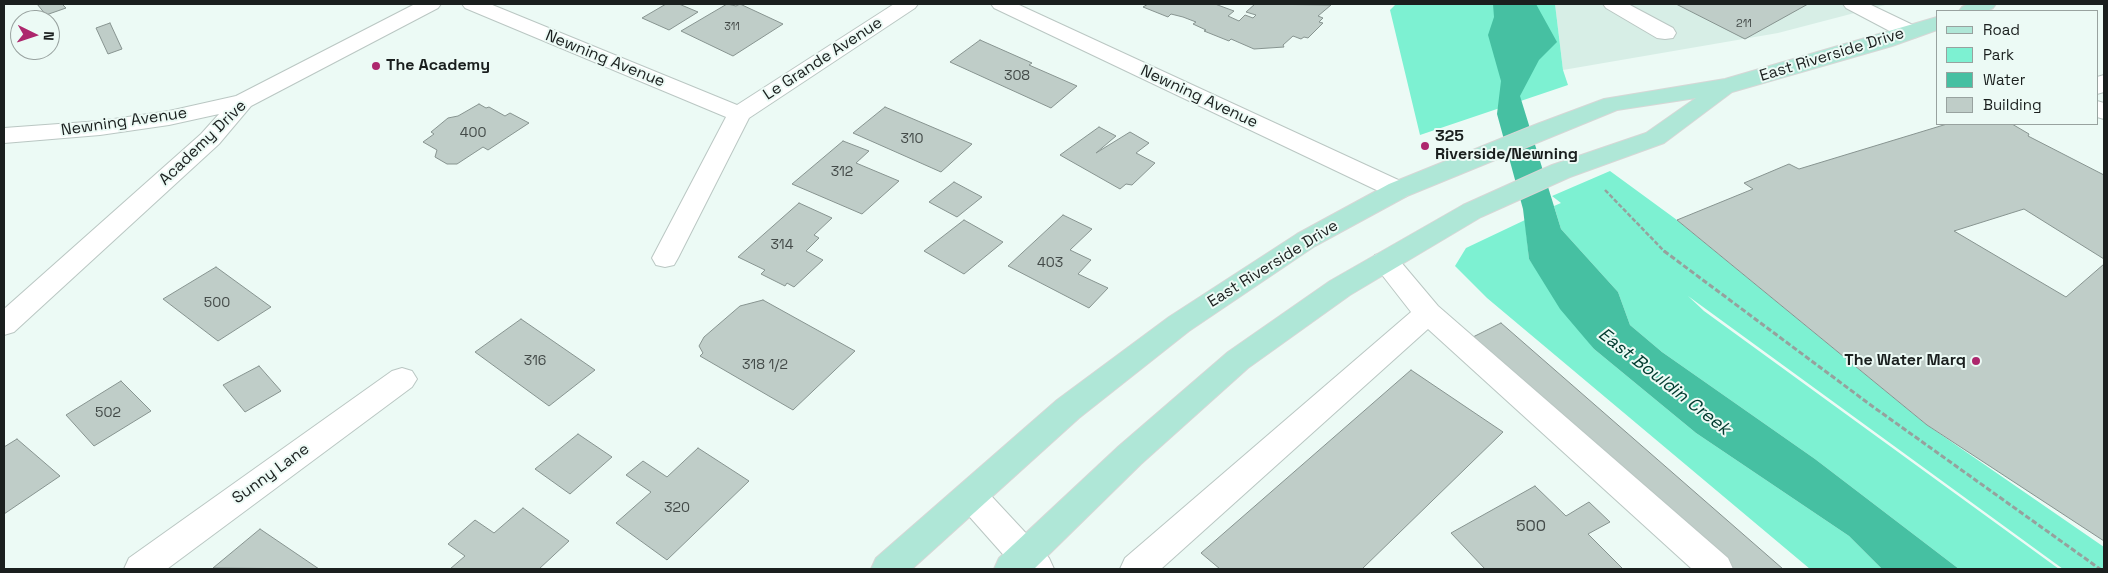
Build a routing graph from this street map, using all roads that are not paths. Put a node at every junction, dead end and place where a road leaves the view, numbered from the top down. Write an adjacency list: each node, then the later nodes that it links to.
1 (432, 4): 13 (street, Academy Drive)
2 (472, 4): 14 (street, Newning Avenue)
3 (908, 4): 14 (street, Le Grande Avenue)
4 (1001, 4): 16 (street, Newning Avenue)
5 (1613, 4): 11 (street)
6 (1853, 4): 10 (street)
7 (1986, 4): 8 (main road)
8 (1971, 10)
9 (1935, 24): 10 (main road, East Riverside Drive)
10 (1909, 32): 12 (main road, East Riverside Drive)
11 (1665, 33)
12 (1727, 86): 16 (main road, East Riverside Drive); 18 (main road, East Riverside Drive)
13 (243, 101): 15 (street, Newning Avenue); 20 (street, Academy Drive)
14 (738, 114): 17 (street)
15 (4, 135)
16 (1398, 190): 22 (main road, East Riverside Drive)
17 (665, 258)
18 (1385, 262): 19 (street); 23 (main road, East Riverside Drive)
19 (1428, 313): 26 (street); 27 (street)
20 (4, 325)
21 (402, 379): 24 (street, Sunny Lane)
22 (971, 496): 23 (street); 25 (main road, East Riverside Drive)
23 (1024, 565)
24 (141, 569)
25 (888, 569)
26 (1137, 569)
27 (1716, 569)

